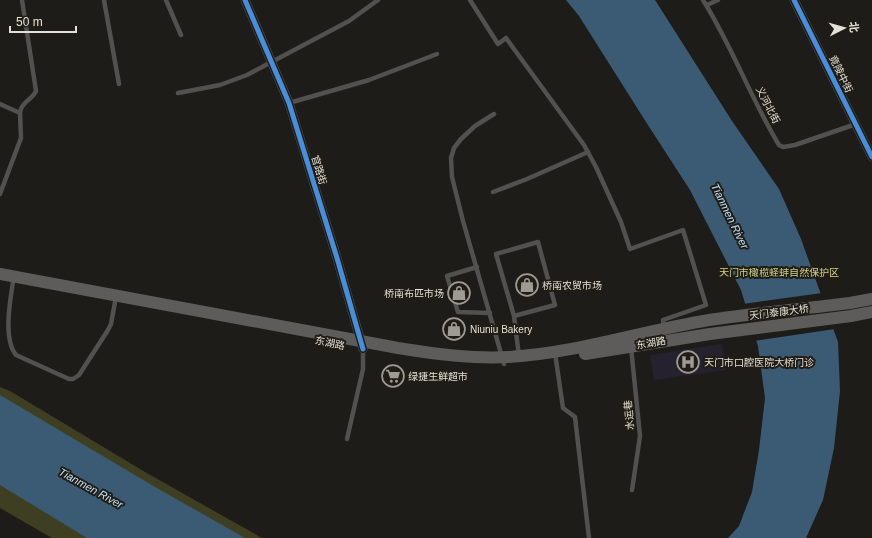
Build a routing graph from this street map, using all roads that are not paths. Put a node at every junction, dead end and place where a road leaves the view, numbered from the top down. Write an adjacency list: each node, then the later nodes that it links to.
1 (22, 0): 18 (lane)
2 (104, 0): 14 (lane)
3 (166, 0): 11 (lane)
4 (245, 0): 13 (street, 官路街)
5 (378, 0): 13 (lane)
6 (470, 0): 21 (lane)
7 (703, 0): 10 (lane, 义河北街)
8 (718, 0): 10 (lane)
9 (794, 0): 20 (street, 竟陵中街)
10 (706, 5): 20 (lane, 义河北街)
11 (181, 35)
12 (437, 54): 16 (lane)
13 (272, 63): 15 (lane); 16 (street, 官路街)
14 (119, 84)
15 (178, 93)
16 (289, 103): 38 (street, 官路街)
17 (0, 104): 18 (lane)
18 (20, 113): 24 (lane)
19 (494, 114): 25 (lane)
20 (856, 124): 22 (street, 竟陵中街)
21 (588, 152): 23 (lane); 35 (lane)
22 (872, 157)
23 (493, 192)
24 (0, 194)
25 (477, 267): 32 (lane); 32 (lane)
26 (0, 274): 38 (main road, 东湖路)
27 (0, 280): 28 (main road, 东湖路)
28 (13, 282): 30 (main road, 东湖路); 30 (lane)
29 (872, 299): 34 (main road, 天门泰康大桥)
30 (115, 302): 38 (main road, 东湖路)
31 (872, 312): 36 (main road, 天门泰康大桥)
32 (490, 313): 41 (lane)
33 (514, 316): 33 (lane); 40 (lane)
34 (708, 320): 35 (main road, 东湖路)
35 (665, 330): 37 (main road, 东湖路)
36 (710, 334): 37 (main road, 东湖路)
37 (630, 342): 39 (main road, 东湖路); 43 (lane, 水运巷)
38 (362, 345): 41 (main road, 东湖路); 42 (lane)
39 (556, 355): 40 (main road, 东湖路); 41 (main road, 东湖路); 44 (lane)
40 (519, 356): 41 (main road, 东湖路)
41 (503, 361)
42 (347, 439)
43 (632, 490)
44 (589, 538)

